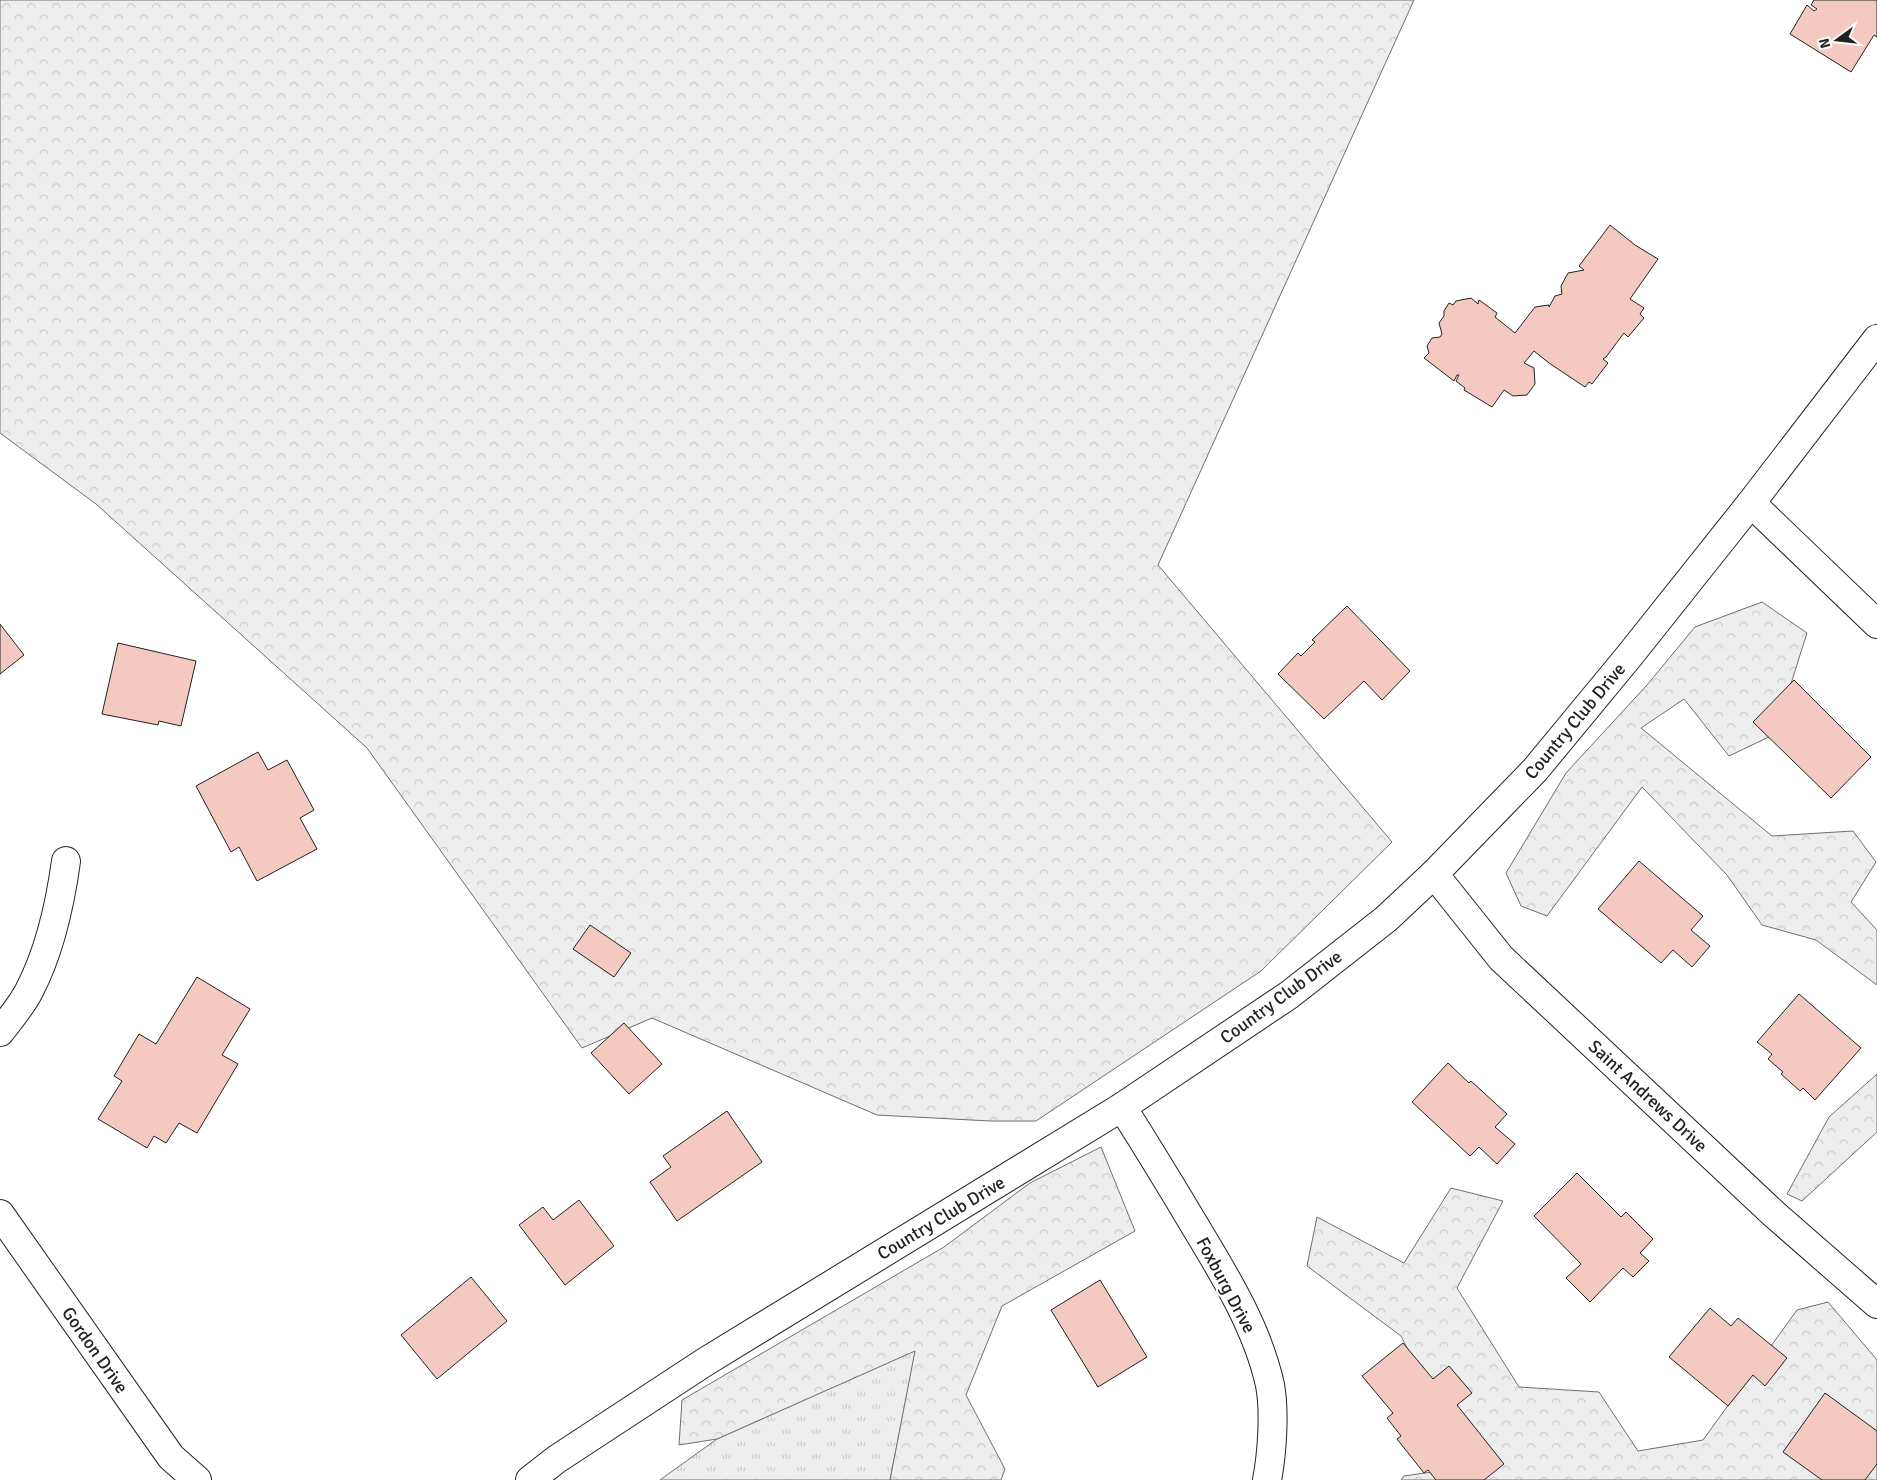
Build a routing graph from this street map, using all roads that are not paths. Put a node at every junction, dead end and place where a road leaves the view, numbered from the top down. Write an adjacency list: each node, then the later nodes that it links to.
1 (1877, 339): 2 (street, Country Club Drive)
2 (1751, 503): 3 (street); 5 (street, Country Club Drive)
3 (1877, 624)
4 (66, 861): 6 (street)
5 (1434, 874): 7 (street, Country Club Drive); 9 (street, Saint Andrews Drive)
6 (0, 1032)
7 (1122, 1107): 11 (street, Country Club Drive); 12 (street, Foxburg Drive)
8 (0, 1214): 10 (street, Gordon Drive)
9 (1877, 1304)
10 (197, 1480)
11 (530, 1480)
12 (1267, 1480)

